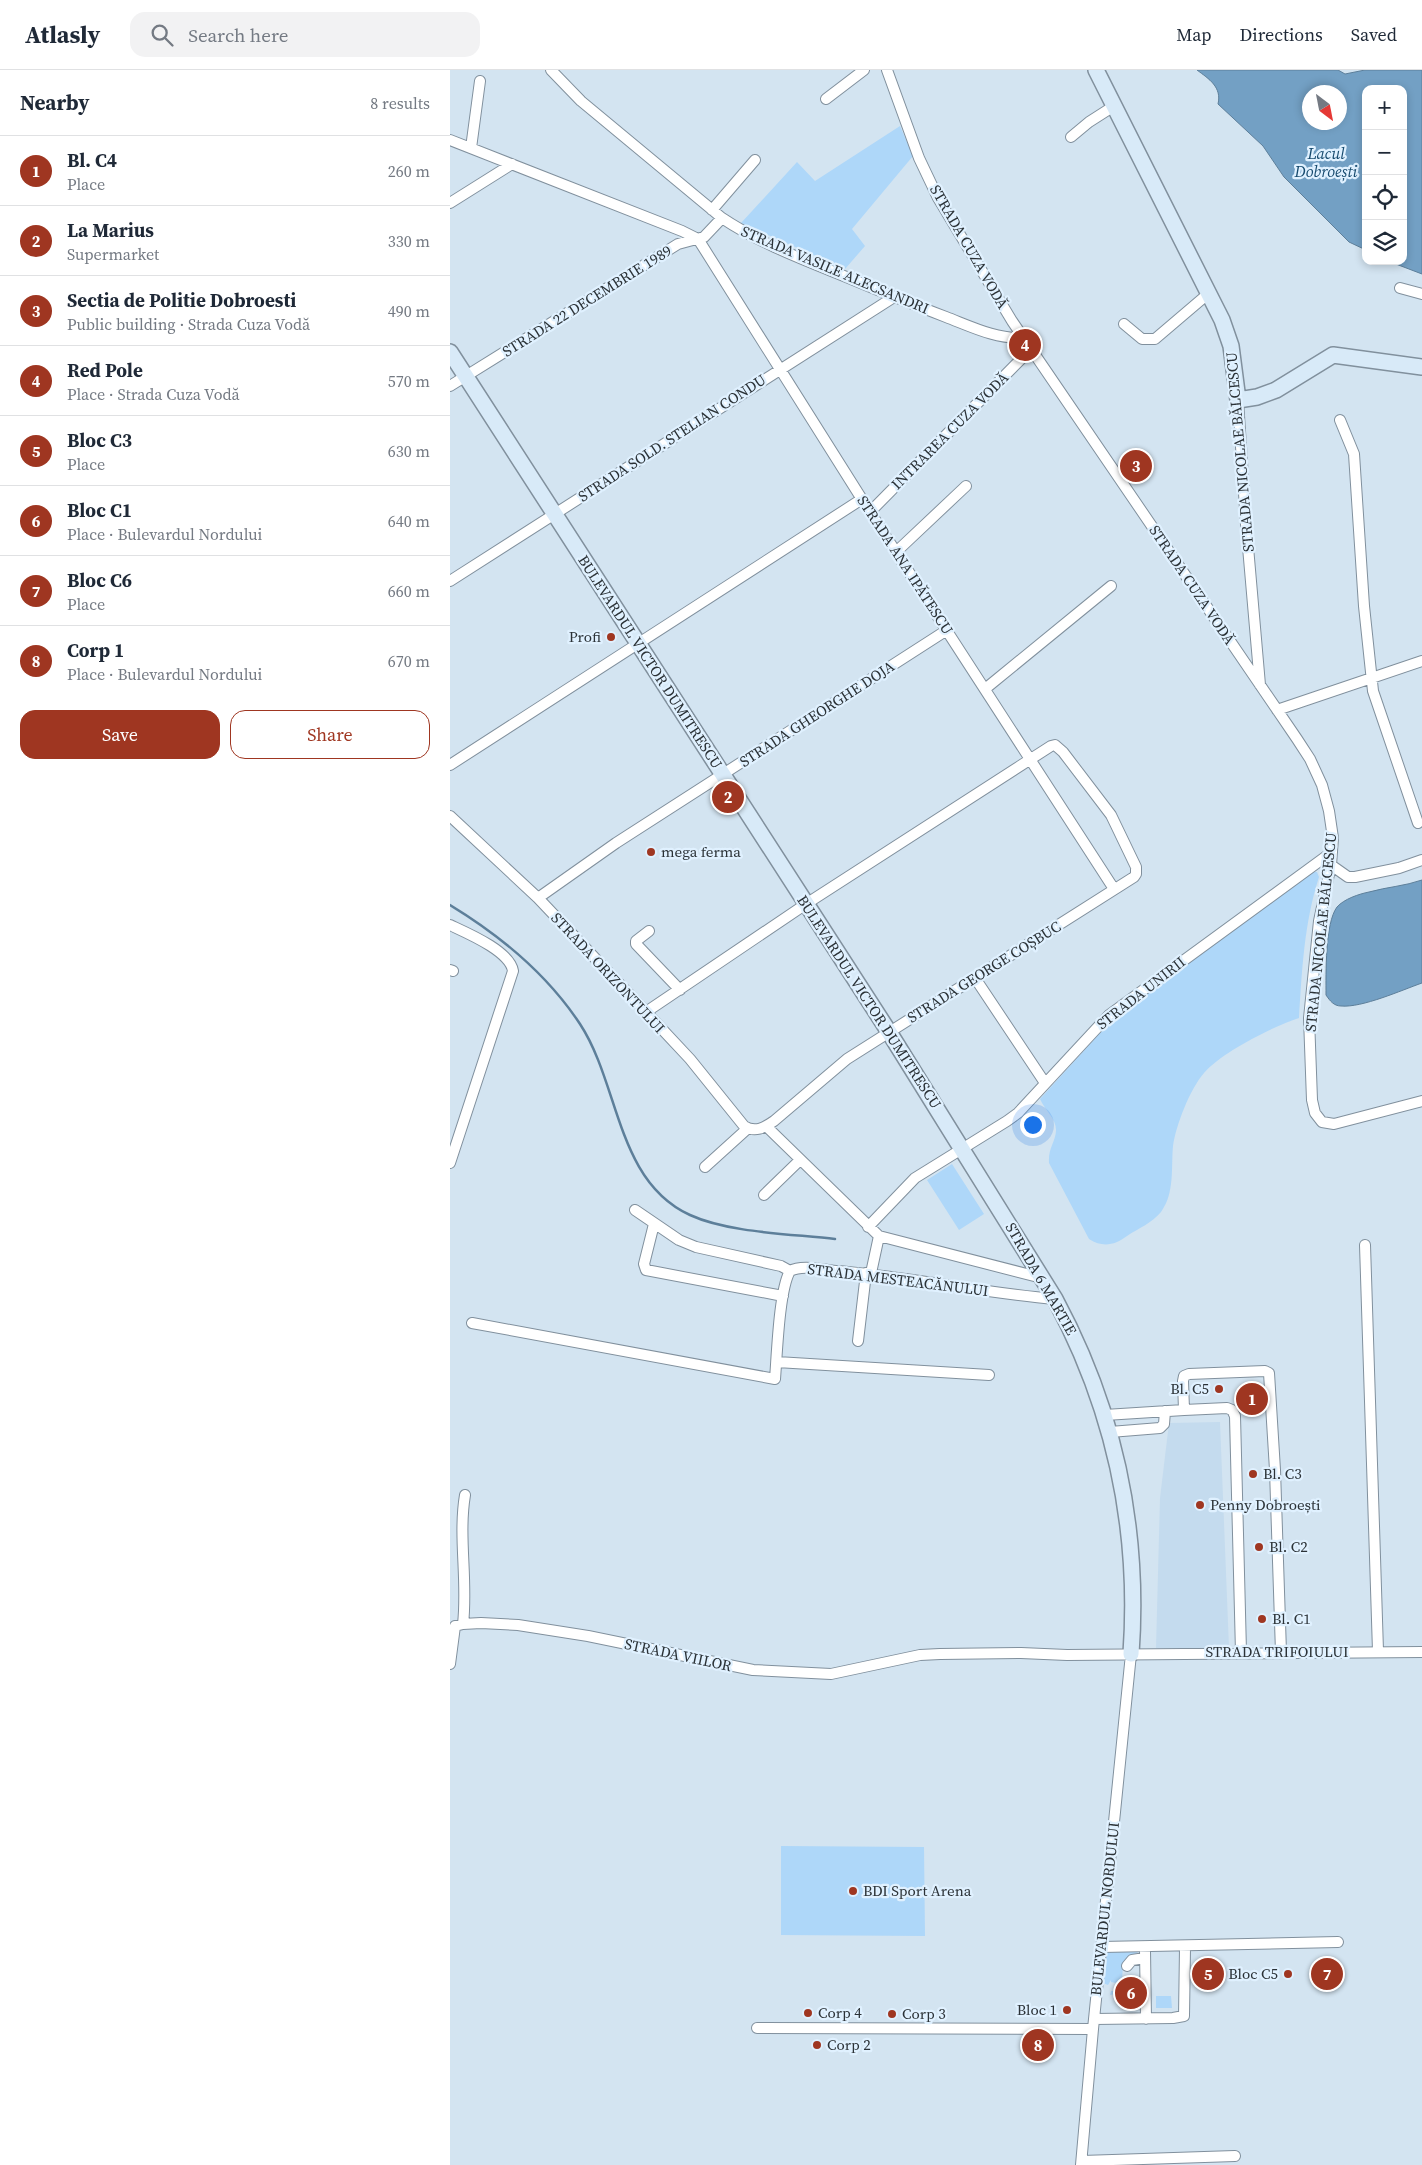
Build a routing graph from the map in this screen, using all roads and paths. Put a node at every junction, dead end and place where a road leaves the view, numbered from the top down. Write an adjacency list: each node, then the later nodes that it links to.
1 (550, 70): 14 (street, STRADA VASILE ALECSANDRI)
2 (864, 70): 6 (street)
3 (886, 70): 22 (street, STRADA CUZA VODĂ)
4 (1096, 70): 7 (street, STRADA NICOLAE BĂLCESCU)
5 (480, 81): 10 (street)
6 (826, 99)
7 (1114, 106): 8 (street); 18 (street, STRADA NICOLAE BĂLCESCU)
8 (1071, 137)
9 (450, 140): 10 (street)
10 (471, 148): 12 (street)
11 (755, 160): 14 (street)
12 (512, 164): 13 (street); 16 (street)
13 (450, 203)
14 (712, 210): 15 (street, STRADA VASILE ALECSANDRI)
15 (722, 218): 16 (street, STRADA 22 DECEMBRIE 1989); 20 (street, STRADA VASILE ALECSANDRI)
16 (698, 239): 26 (street, STRADA ANA IPĂTESCU); 27 (street, STRADA 22 DECEMBRIE 1989)
17 (1400, 288): 19 (street)
18 (1209, 293): 21 (street); 29 (street, STRADA NICOLAE BĂLCESCU)
19 (1422, 294)
20 (894, 297): 22 (street, STRADA VASILE ALECSANDRI); 26 (street, STRADA SOLD. STELIAN CONDU)
21 (1124, 324)
22 (1023, 338): 23 (street, STRADA CUZA VODĂ)
23 (1030, 349): 33 (street, INTRAREA CUZA VODĂ); 42 (street, STRADA CUZA VODĂ)
24 (450, 352): 27 (street, BULEVARDUL VICTOR DUMITRESCU)
25 (1422, 366): 29 (street)
26 (780, 370): 32 (street, STRADA ANA IPĂTESCU); 34 (street, STRADA SOLD. STELIAN CONDU)
27 (466, 376): 28 (street, STRADA 22 DECEMBRIE 1989); 34 (street, BULEVARDUL VICTOR DUMITRESCU)
28 (450, 386)
29 (1238, 400): 42 (street, STRADA NICOLAE BĂLCESCU)
30 (1340, 420): 41 (street)
31 (966, 486): 35 (street)
32 (862, 499): 33 (street, STRADA ANA IPĂTESCU); 39 (street)
33 (870, 512): 35 (street, STRADA ANA IPĂTESCU)
34 (554, 514): 36 (street, STRADA SOLD. STELIAN CONDU); 39 (street, BULEVARDUL VICTOR DUMITRESCU)
35 (896, 552): 38 (street, STRADA ANA IPĂTESCU)
36 (450, 581)
37 (1111, 586): 43 (street)
38 (947, 630): 43 (street, STRADA ANA IPĂTESCU); 47 (street, STRADA GHEORGHE DOJA)
39 (638, 643): 46 (street); 47 (street, BULEVARDUL VICTOR DUMITRESCU)
40 (1422, 662): 41 (street)
41 (1371, 679): 44 (street); 49 (street)
42 (1260, 686): 44 (street, STRADA NICOLAE BĂLCESCU)
43 (985, 689): 45 (street, STRADA ANA IPĂTESCU)
44 (1278, 710): 50 (street, STRADA NICOLAE BĂLCESCU)
45 (1030, 758): 53 (street, STRADA ANA IPĂTESCU); 53 (street, STRADA GEORGE COȘBUC); 55 (street)
46 (450, 765)
47 (723, 775): 54 (street, STRADA GHEORGHE DOJA); 55 (street, BULEVARDUL VICTOR DUMITRESCU)
48 (450, 816): 54 (street, STRADA ORIZONTULUI)
49 (1418, 823)
50 (1332, 852): 52 (street, STRADA NICOLAE BĂLCESCU); 62 (street, STRADA UNIRII)
51 (1422, 860): 52 (street)
52 (1331, 865): 63 (street, STRADA NICOLAE BĂLCESCU)
53 (1114, 889): 58 (street, STRADA GEORGE COȘBUC)
54 (538, 898): 60 (street, STRADA ORIZONTULUI)
55 (806, 904): 59 (street); 61 (street, BULEVARDUL VICTOR DUMITRESCU)
56 (450, 925): 68 (street)
57 (649, 931): 59 (street)
58 (975, 978): 61 (street, STRADA GEORGE COȘBUC); 62 (street)
59 (680, 990): 60 (street)
60 (646, 1012): 64 (street, STRADA ORIZONTULUI)
61 (889, 1032): 65 (street, STRADA GEORGE COȘBUC); 66 (street, BULEVARDUL VICTOR DUMITRESCU)
62 (1045, 1083): 66 (street, STRADA UNIRII)
63 (1422, 1101)
64 (747, 1128): 65 (street); 69 (street)
65 (764, 1128): 67 (street)
66 (962, 1148): 73 (street, STRADA UNIRII); 78 (street, STRADA 6 MARTIE)
67 (800, 1160): 70 (street); 73 (street)
68 (450, 1163)
69 (705, 1167)
70 (764, 1195)
71 (635, 1210): 72 (street, STRADA MESTEACĂNULUI)
72 (654, 1224): 76 (street, STRADA MESTEACĂNULUI); 79 (street)
73 (868, 1227): 74 (street)
74 (880, 1236): 77 (street); 78 (street)
75 (1365, 1245): 91 (street)
76 (790, 1271): 77 (street, STRADA MESTEACĂNULUI); 79 (street)
77 (869, 1273): 80 (street, STRADA MESTEACĂNULUI); 82 (street)
78 (1042, 1278): 80 (street, STRADA 6 MARTIE)
79 (782, 1296): 83 (street)
80 (1055, 1299): 87 (street, STRADA 6 MARTIE)
81 (472, 1323): 83 (street)
82 (858, 1341)
83 (776, 1362): 84 (street)
84 (989, 1375)
85 (1184, 1410): 86 (street); 92 (street); 93 (street)
86 (1165, 1412): 87 (street); 88 (street)
87 (1105, 1415): 88 (street, STRADA 6 MARTIE)
88 (1110, 1432): 95 (street, STRADA 6 MARTIE)
89 (465, 1495): 90 (street)
90 (456, 1625): 95 (street, STRADA VIILOR); 96 (street)
91 (1378, 1651): 93 (street, STRADA TRIFOIULUI); 94 (street, STRADA TRIFOIULUI)
92 (1241, 1652): 93 (street, STRADA TRIFOIULUI); 95 (street, STRADA TRIFOIULUI)
93 (1281, 1652)
94 (1422, 1652)
95 (1131, 1654): 98 (street, BULEVARDUL NORDULUI)
96 (450, 1664)
97 (1338, 1942): 98 (street)
98 (1102, 1947): 102 (street, BULEVARDUL NORDULUI)
99 (1184, 1948): 101 (street)
100 (1127, 1966): 101 (street)
101 (1146, 2018): 102 (street)
102 (1093, 2024): 103 (street); 105 (street, BULEVARDUL NORDULUI)
103 (757, 2028)
104 (1235, 2156): 105 (street)
105 (1081, 2163)

